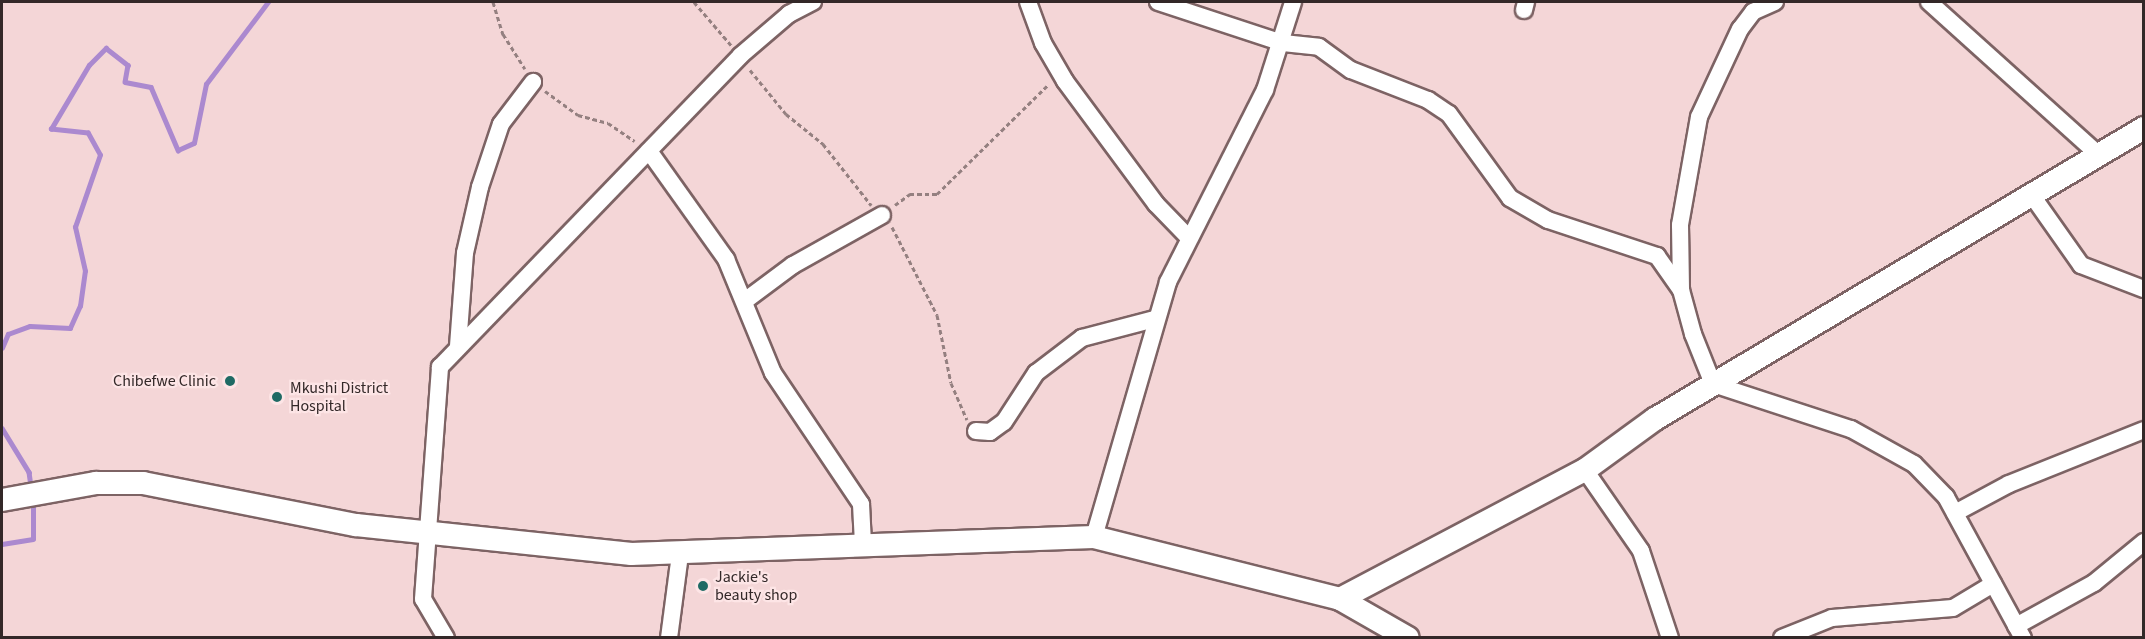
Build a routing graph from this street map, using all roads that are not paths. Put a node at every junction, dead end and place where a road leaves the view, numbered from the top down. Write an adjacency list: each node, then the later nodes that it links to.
1 (813, 2): 10 (street)
2 (1028, 2): 14 (street)
3 (1158, 2): 7 (street)
4 (1293, 2): 7 (street)
5 (1775, 2): 16 (street)
6 (1929, 2): 11 (street)
7 (1283, 43): 14 (street); 16 (street)
8 (532, 82): 19 (street)
9 (2144, 128): 11 (street)
10 (649, 151): 17 (street); 19 (street)
11 (2098, 154): 12 (street)
12 (2031, 194): 15 (street); 20 (street)
13 (882, 215): 17 (street)
14 (1189, 238): 18 (street)
15 (2144, 289)
16 (1681, 290): 20 (street)
17 (747, 300): 28 (street)
18 (1155, 319): 22 (street); 27 (street)
19 (458, 346): 26 (street)
20 (1713, 384): 23 (street); 25 (street)
21 (2144, 430): 25 (street)
22 (976, 431)
23 (1585, 470): 32 (street); 37 (street)
24 (7, 499): 26 (street)
25 (1955, 513): 31 (street)
26 (424, 534): 30 (street); 34 (street)
27 (1094, 537): 28 (street); 32 (street)
28 (863, 544): 30 (street)
29 (2142, 545): 33 (street)
30 (680, 554): 35 (street)
31 (1993, 584): 33 (street); 38 (street)
32 (1340, 599): 36 (street)
33 (2020, 632)
34 (446, 638)
35 (669, 638)
36 (1408, 638)
37 (1670, 638)
38 (1782, 638)

